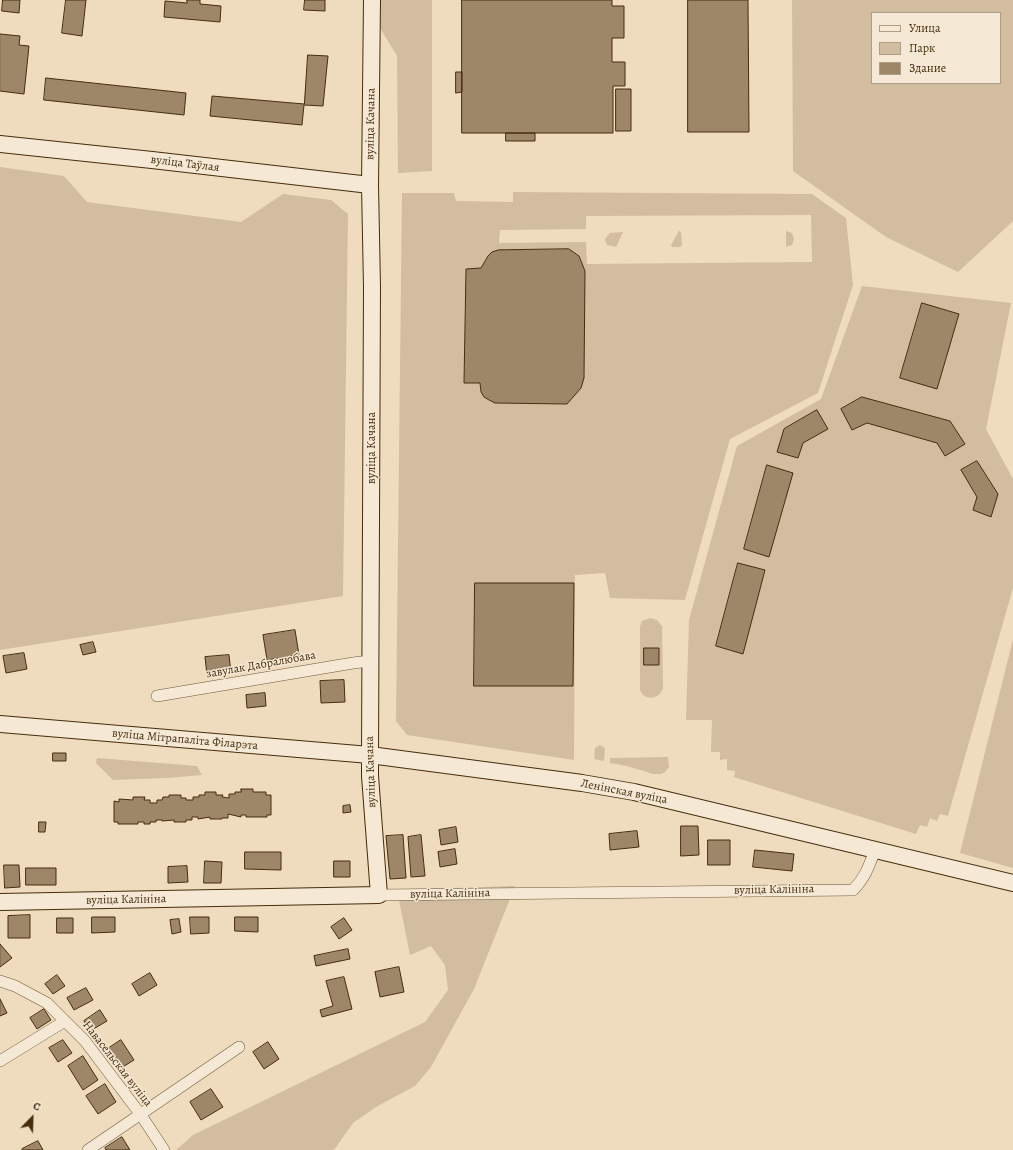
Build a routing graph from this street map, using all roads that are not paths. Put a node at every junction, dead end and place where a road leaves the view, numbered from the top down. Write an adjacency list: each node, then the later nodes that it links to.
1 (372, 0): 3 (main road, вуліца Качана)
2 (0, 144): 3 (main road, вуліца Таўлая)
3 (370, 186): 4 (main road, вуліца Качана)
4 (370, 661): 5 (street, завулак Дабралюбава); 7 (main road, вуліца Качана)
5 (157, 696)
6 (0, 724): 7 (main road, вуліца Мітрапаліта Філарэта)
7 (370, 755): 8 (main road, Ленінская вуліца); 10 (main road, вуліца Качана)
8 (875, 850): 9 (main road, Ленінская вуліца); 10 (street, вуліца Калініна)
9 (1013, 883)
10 (379, 895): 11 (main road, вуліца Калініна)
11 (0, 902)
12 (0, 981): 13 (street, Навасельская вуліца)
13 (65, 1021): 15 (street); 16 (street, Навасельская вуліца)
14 (239, 1047): 16 (street)
15 (0, 1061)
16 (141, 1115): 17 (street); 18 (street, Навасельская вуліца)
17 (88, 1150)
18 (164, 1150)

